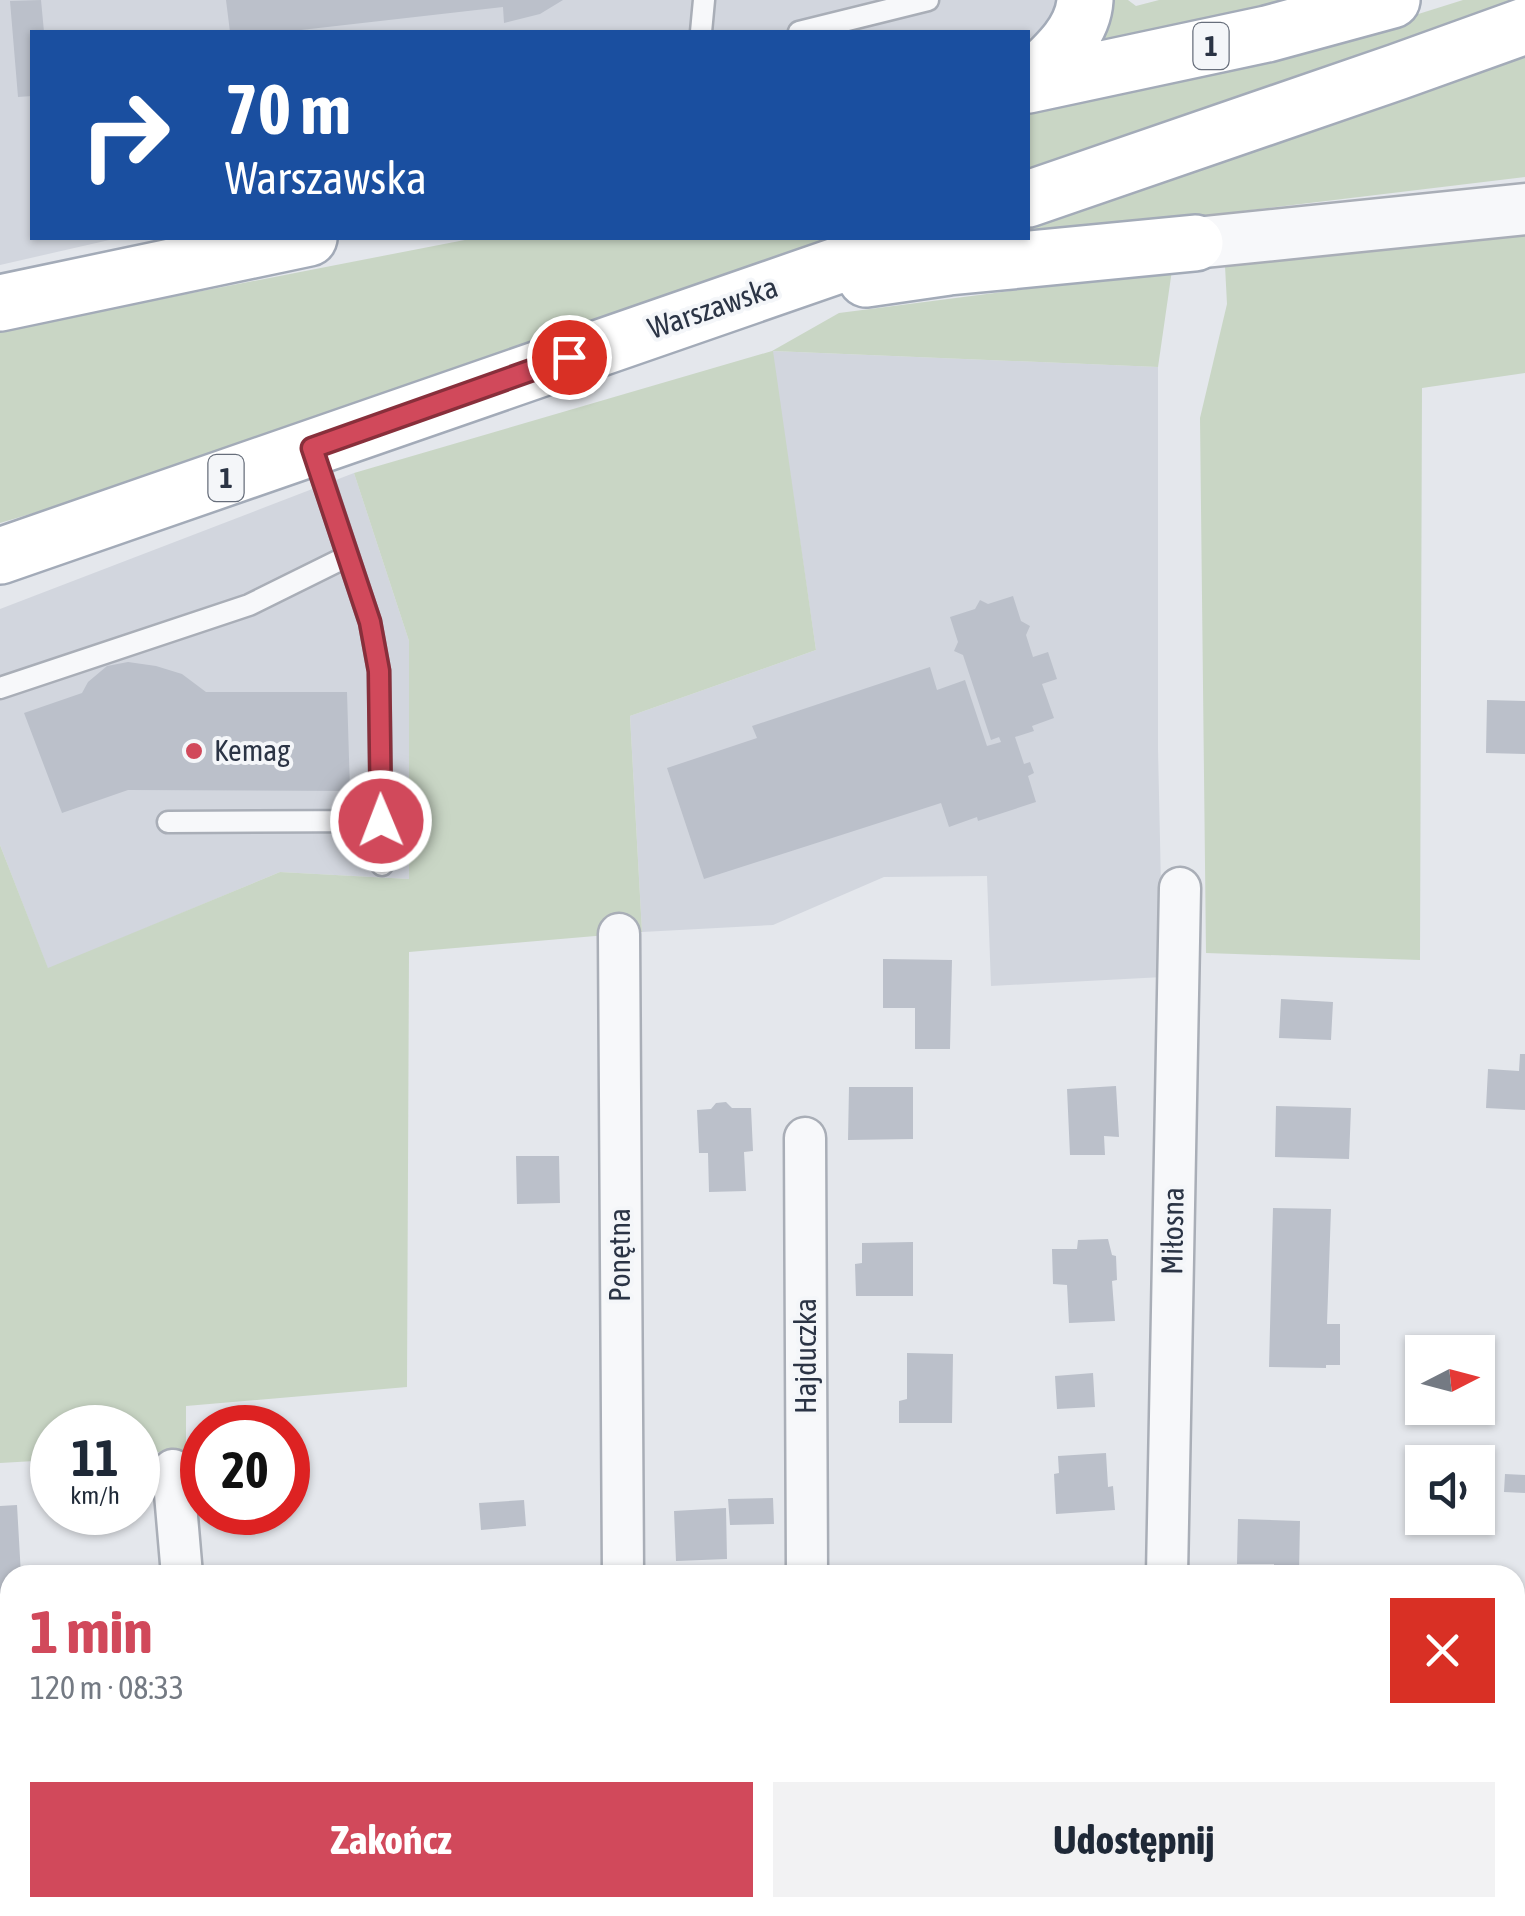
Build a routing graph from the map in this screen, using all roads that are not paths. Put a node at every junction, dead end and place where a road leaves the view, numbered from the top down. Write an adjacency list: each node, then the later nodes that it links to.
1 (704, 0): 6 (lane)
2 (928, 0): 7 (lane)
3 (1085, 0): 8 (main road)
4 (1392, 0): 9 (main road, 1)
5 (1525, 26): 10 (main road)
6 (702, 30)
7 (807, 30)
8 (1030, 82)
9 (1030, 84)
10 (1030, 198)
11 (1525, 209): 14 (street)
12 (299, 240): 16 (main road)
13 (911, 240): 15 (main road, Warszawska / 1)
14 (1195, 243): 15 (main road)
15 (778, 286): 17 (main road, Warszawska / 1)
16 (0, 303)
17 (312, 448): 18 (main road, Warszawska / 1); 19 (lane)
18 (0, 556)
19 (348, 556): 20 (lane); 21 (lane)
20 (0, 688)
21 (381, 821): 22 (lane); 23 (lane)
22 (168, 822)
23 (382, 865)
24 (1180, 888): 31 (street, Miłosna)
25 (619, 934): 29 (street, Ponętna)
26 (806, 1138): 30 (street, Hajduczka)
27 (173, 1470): 28 (street)
28 (181, 1565)
29 (624, 1565)
30 (807, 1565)
31 (1167, 1565)

